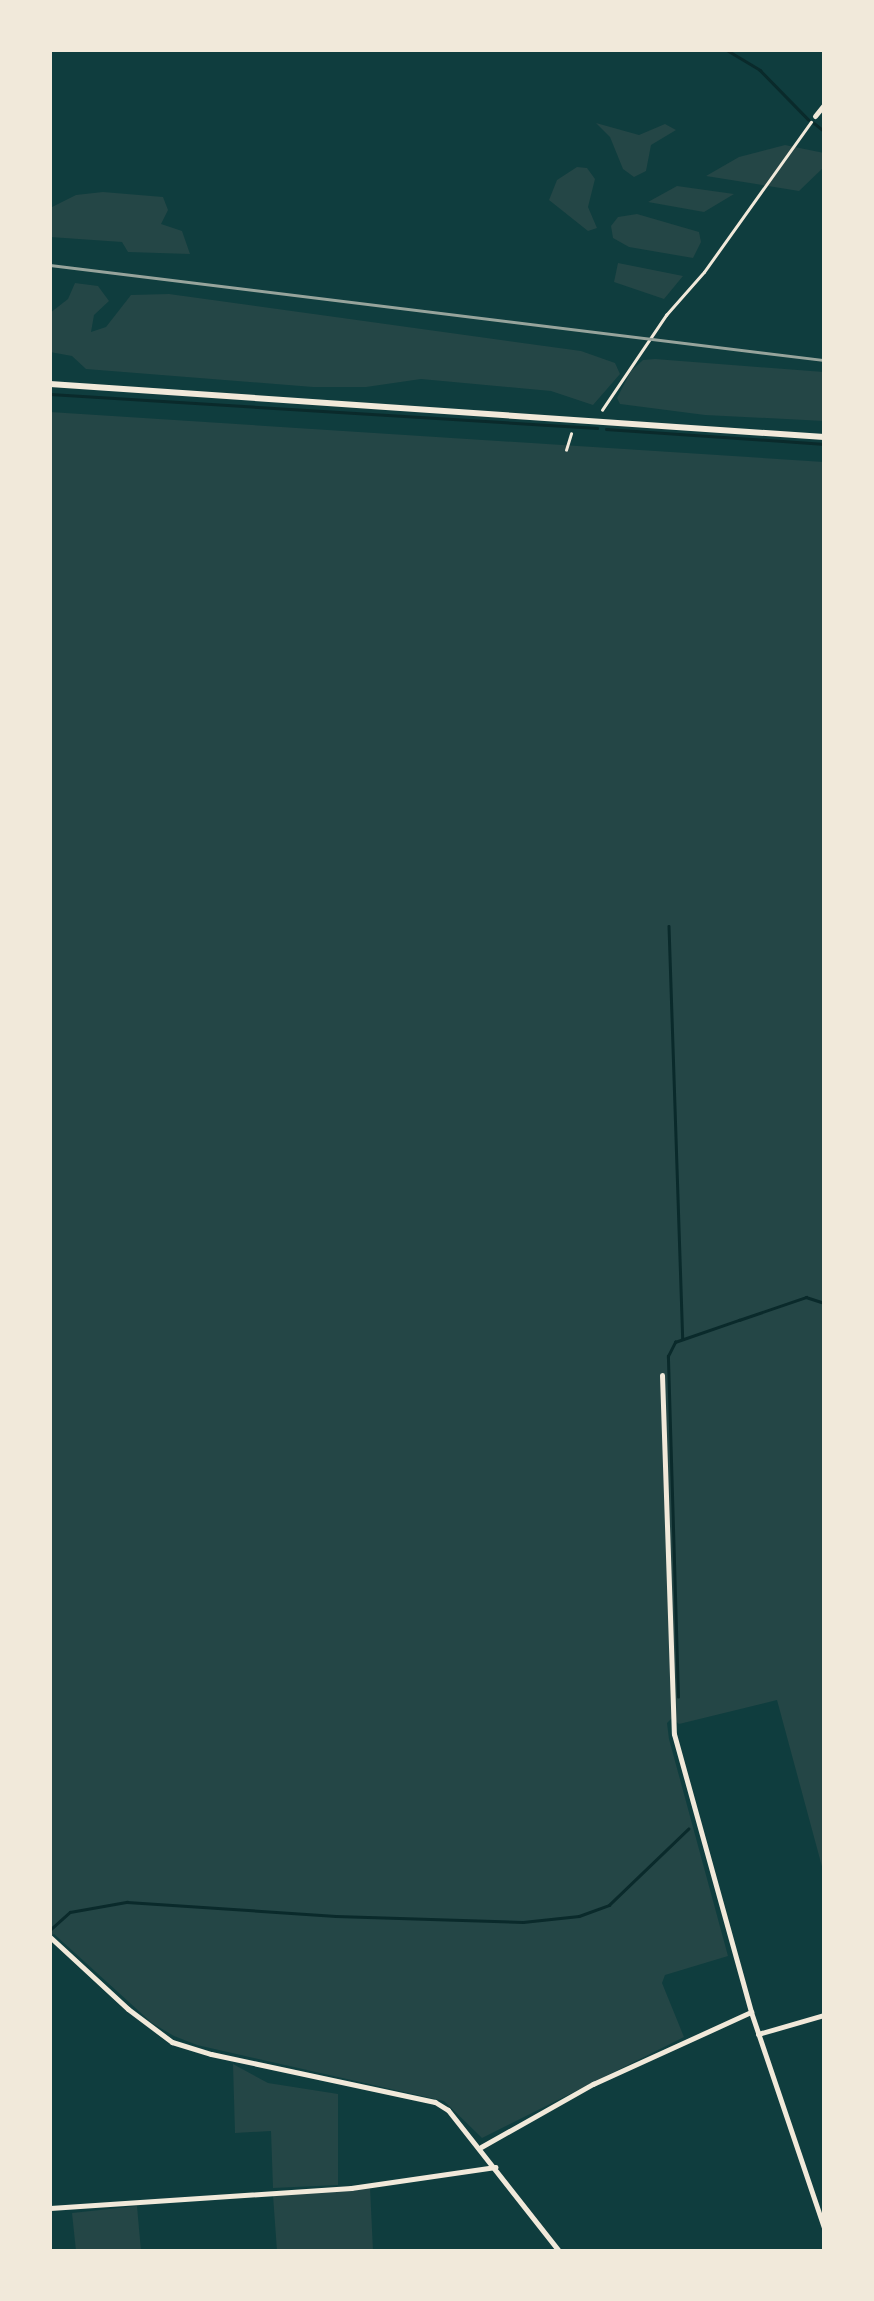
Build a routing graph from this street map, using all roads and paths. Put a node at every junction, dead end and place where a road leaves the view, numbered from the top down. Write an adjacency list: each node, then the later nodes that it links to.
1 (824, 105): 2 (street)
2 (814, 116): 4 (path)
3 (50, 384): 6 (main road)
4 (602, 410)
5 (571, 434): 7 (lane)
6 (824, 437)
7 (566, 450)
8 (662, 1375): 10 (street)
9 (50, 1937): 13 (street)
10 (751, 2012): 12 (street); 13 (street)
11 (824, 2015): 12 (street)
12 (758, 2034): 16 (street)
13 (481, 2148): 14 (street)
14 (496, 2167): 15 (street); 17 (street)
15 (50, 2208)
16 (824, 2228)
17 (559, 2251)

